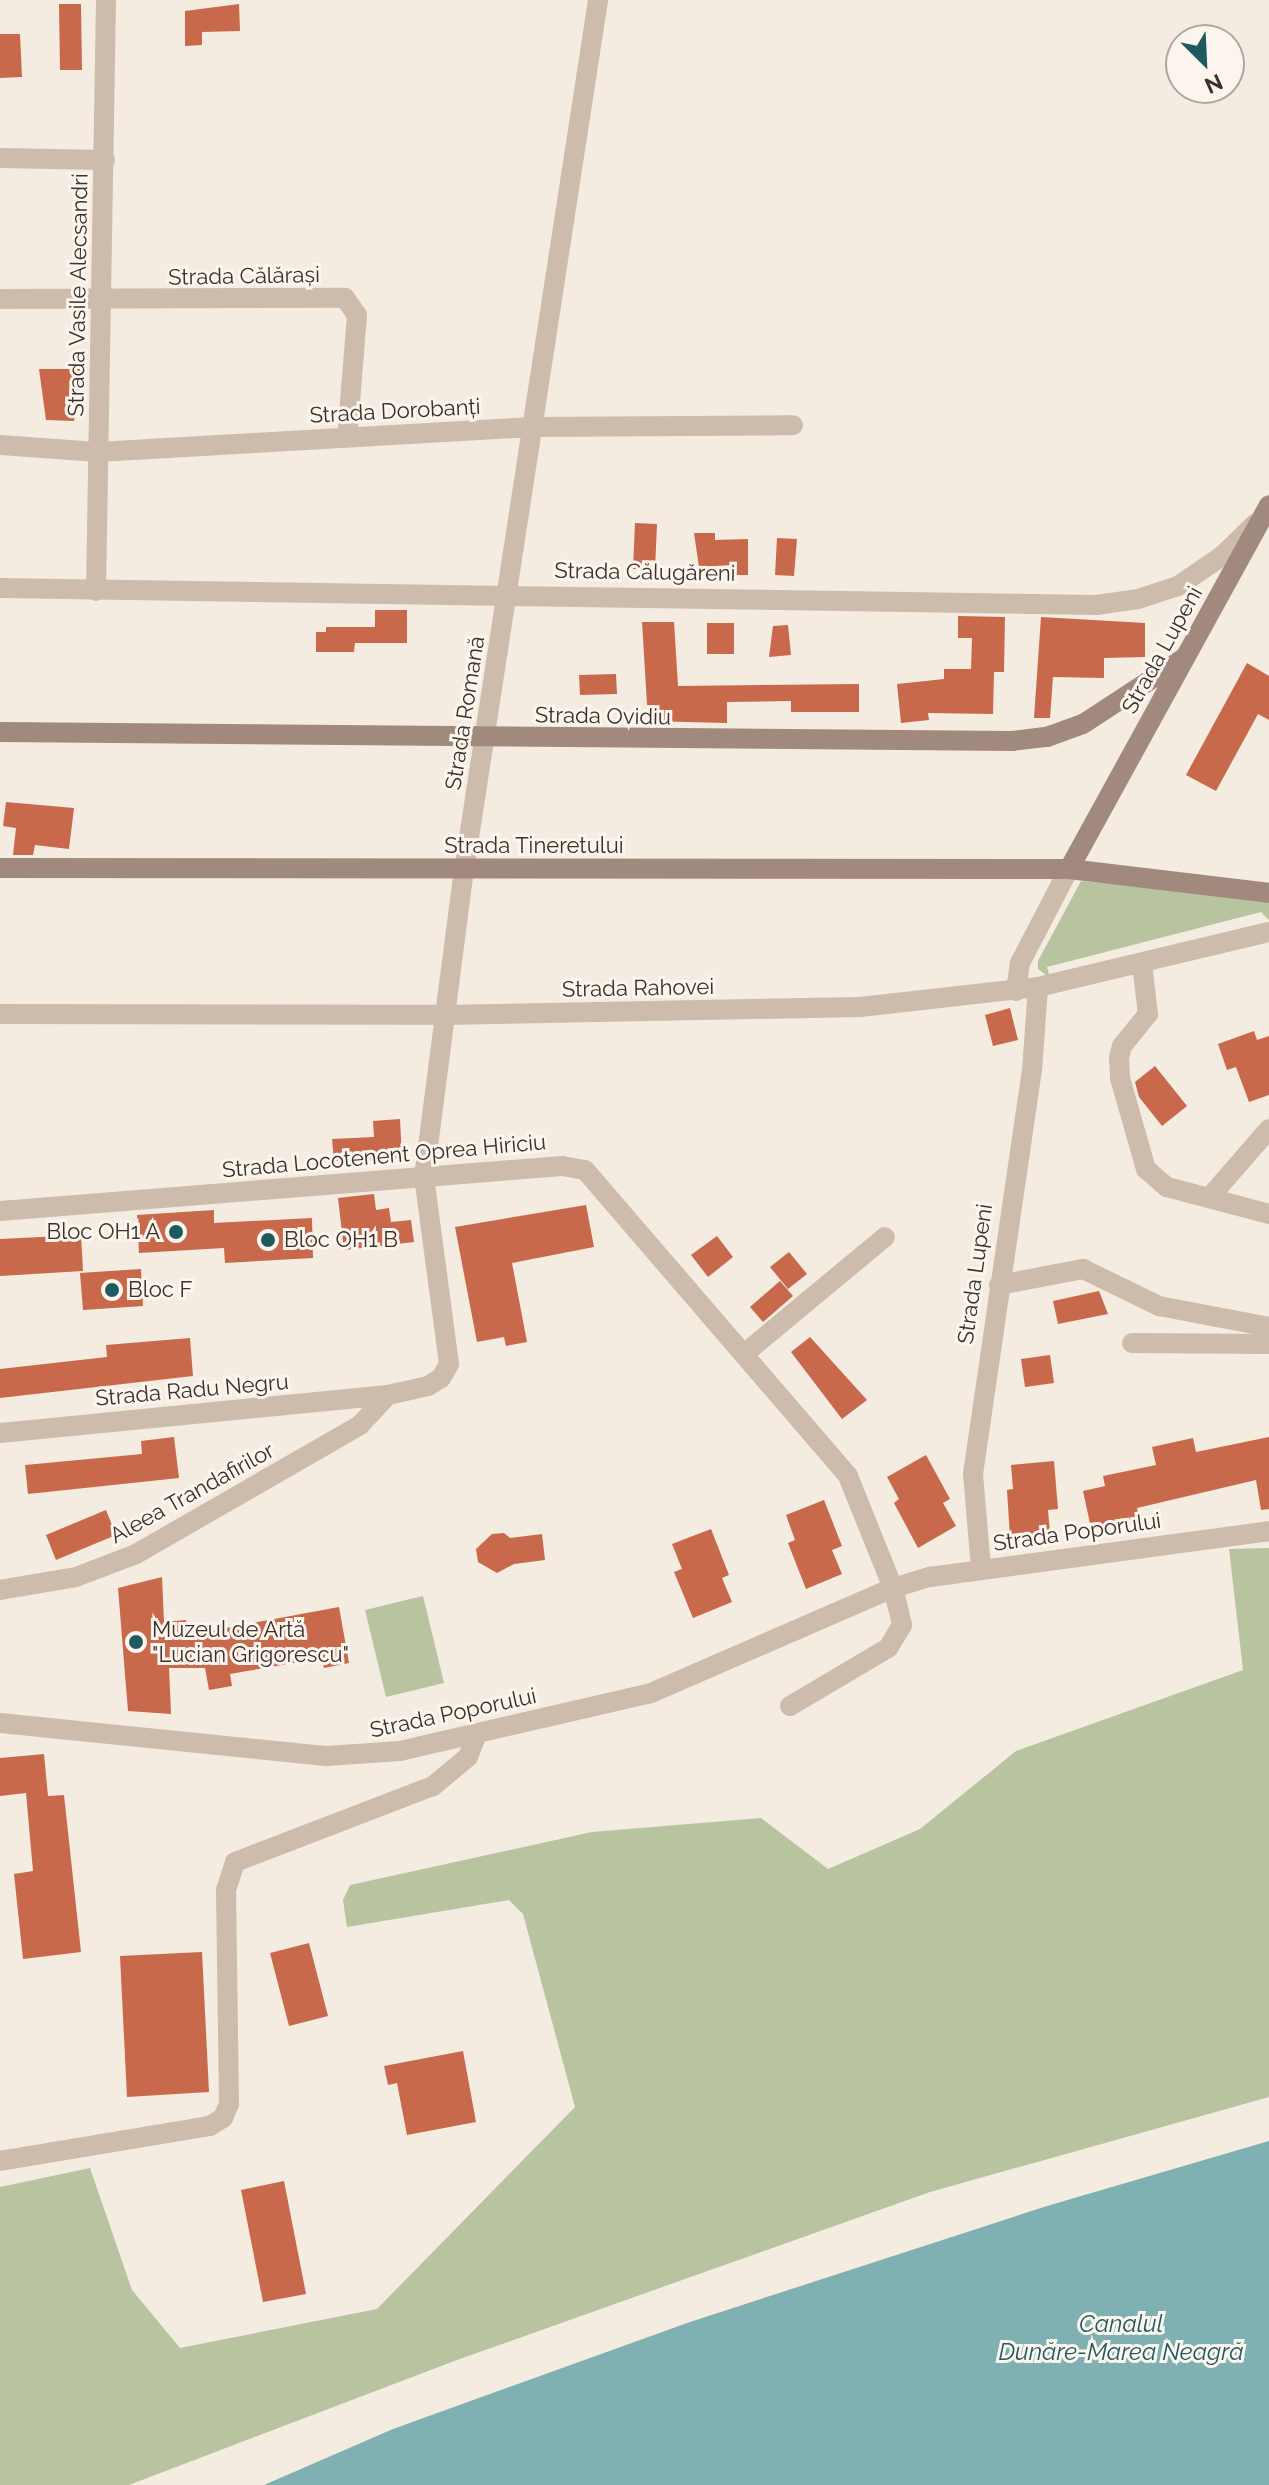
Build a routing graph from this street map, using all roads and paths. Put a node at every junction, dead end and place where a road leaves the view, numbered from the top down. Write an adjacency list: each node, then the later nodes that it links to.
1 (106, 0): 4 (street, Strada Vasile Alecsandri)
2 (598, 0): 8 (street, Strada Romană)
3 (1, 160): 4 (street)
4 (105, 160): 6 (street, Strada Vasile Alecsandri)
5 (0, 299): 6 (street, Strada Călărași)
6 (101, 303): 9 (street, Strada Călărași); 11 (street, Strada Vasile Alecsandri)
7 (793, 425): 8 (street, Strada Dorobanți)
8 (533, 427): 9 (street, Strada Dorobanți); 15 (street, Strada Romană)
9 (347, 438): 11 (street, Strada Dorobanți)
10 (0, 445): 11 (street, Strada Dorobanți)
11 (98, 452): 14 (street, Strada Vasile Alecsandri)
12 (1266, 511): 15 (street, Strada Călugăreni); 16 (main road, Strada Lupeni)
13 (0, 588): 14 (street, Strada Călugăreni)
14 (96, 591): 15 (street, Strada Călugăreni)
15 (509, 593): 18 (street, Strada Romană)
16 (1184, 658): 18 (main road, Strada Ovidiu); 19 (main road, Strada Lupeni)
17 (0, 732): 18 (main road, Strada Ovidiu)
18 (484, 739): 20 (street, Strada Romană)
19 (1069, 869): 20 (main road, Strada Tineretului); 22 (main road, Strada Tineretului); 26 (street, Strada Lupeni)
20 (464, 870): 21 (main road, Strada Tineretului); 28 (street, Strada Romană)
21 (1, 873)
22 (1269, 893)
23 (1269, 932): 24 (street, Strada Rahovei)
24 (1142, 964): 25 (street, Strada Rahovei); 31 (street)
25 (1038, 987): 26 (street, Strada Rahovei); 35 (street, Strada Lupeni)
26 (1016, 991): 28 (street, Strada Rahovei)
27 (0, 1014): 28 (street, Strada Rahovei)
28 (443, 1015): 30 (street, Strada Romană)
29 (1269, 1129): 31 (street)
30 (424, 1177): 32 (street, Strada Locotenent Oprea Hiriciu); 39 (street, Strada Locotenent Oprea Hiriciu); 40 (street, Strada Romană)
31 (1209, 1198): 33 (street)
32 (0, 1211)
33 (1269, 1214)
34 (885, 1237): 39 (street)
35 (999, 1285): 36 (street); 43 (street, Strada Lupeni)
36 (1269, 1327)
37 (1132, 1343): 38 (street)
38 (1269, 1344)
39 (744, 1354): 44 (street, Strada Locotenent Oprea Hiriciu)
40 (388, 1395): 41 (street, Strada Radu Negru); 45 (street, Aleea Trandafirilor)
41 (0, 1433)
42 (1269, 1531): 43 (street, Strada Poporului)
43 (981, 1569): 44 (street, Strada Poporului)
44 (893, 1588): 46 (street); 48 (street, Strada Poporului)
45 (0, 1590)
46 (790, 1706)
47 (0, 1723): 48 (street, Strada Poporului)
48 (477, 1734): 49 (street)
49 (0, 2161)

